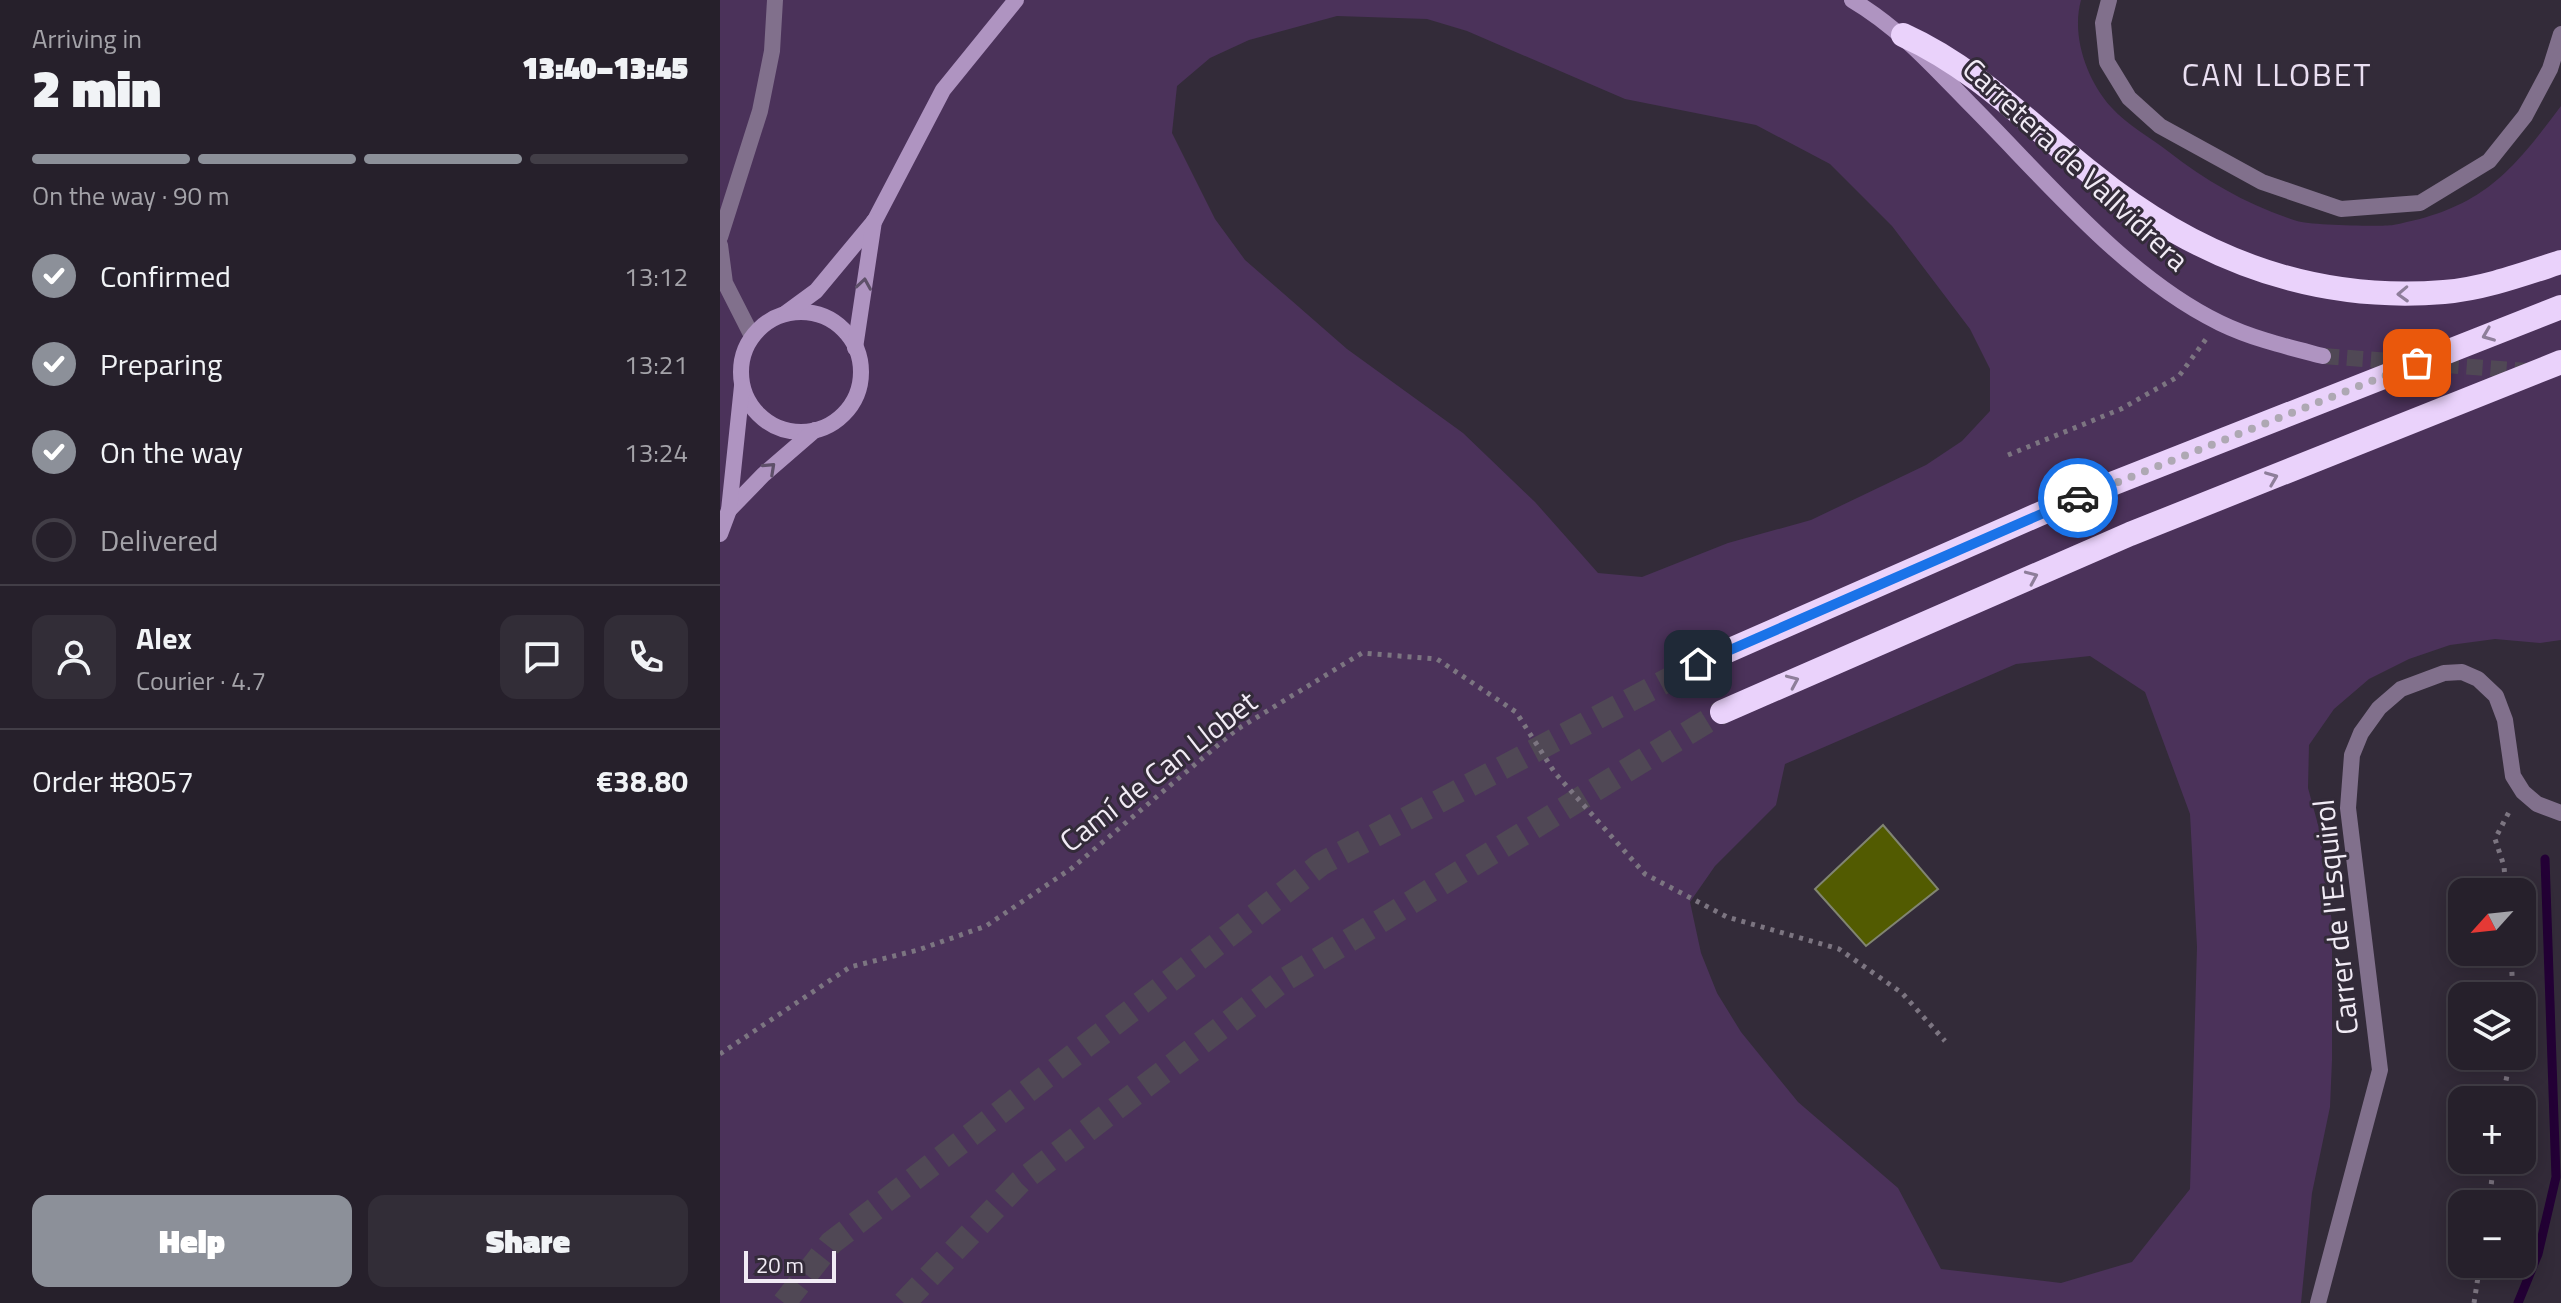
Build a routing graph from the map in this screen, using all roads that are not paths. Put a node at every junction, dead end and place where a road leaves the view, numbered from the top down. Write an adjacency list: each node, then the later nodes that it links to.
1 (775, 0): 8 (street)
2 (1016, 0): 7 (main road)
3 (1852, 0): 6 (main road, Carretera de Vallvidrera)
4 (2109, 0): 5 (street)
5 (2561, 34)
6 (1903, 35): 10 (highway, one-way to 6); 15 (main road, Carretera de Vallvidrera)
7 (875, 220): 12 (main road); 14 (main road, one-way to 7)
8 (720, 237)
9 (720, 245): 13 (street)
10 (2561, 262)
11 (2561, 307): 21 (highway, one-way to 21)
12 (786, 313): 13 (main road); 14 (main road)
13 (752, 336): 17 (main road)
14 (855, 348): 18 (main road)
15 (2323, 356)
16 (2561, 362): 22 (highway, one-way to 16)
17 (742, 384): 18 (main road); 19 (main road)
18 (815, 430): 19 (main road, one-way to 18)
19 (729, 510): 20 (main road)
20 (720, 534)
21 (1698, 664)
22 (1722, 712)
23 (2561, 813): 24 (street, Carrer de l'Esquirol)
24 (2318, 1303)

